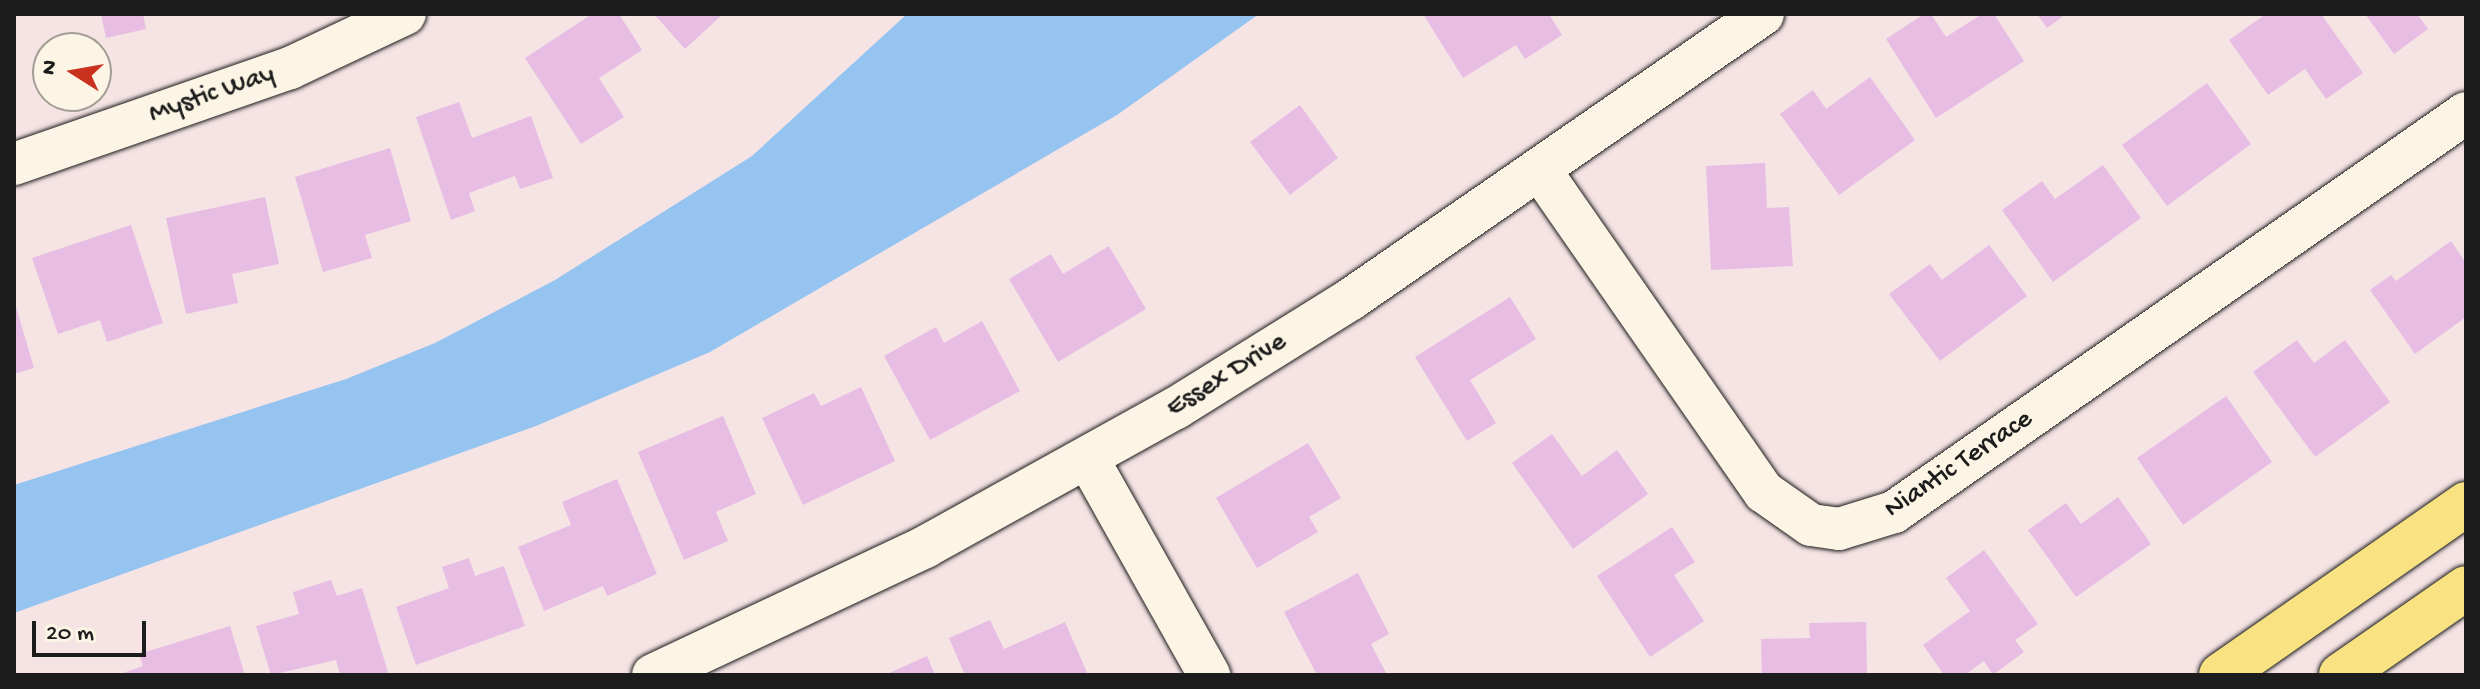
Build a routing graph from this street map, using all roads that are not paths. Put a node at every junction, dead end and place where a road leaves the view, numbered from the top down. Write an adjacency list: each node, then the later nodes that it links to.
1 (405, 14): 4 (street, Mystic Way)
2 (1763, 14): 5 (street, Essex Drive)
3 (2466, 113): 5 (street, Niantic Terrace)
4 (14, 164)
5 (1540, 170): 6 (street, Essex Drive)
6 (1088, 459): 9 (street, Essex Drive); 10 (street)
7 (2466, 504): 11 (main road)
8 (2466, 588): 12 (main road)
9 (653, 675)
10 (1209, 675)
11 (2221, 675)
12 (2341, 675)

